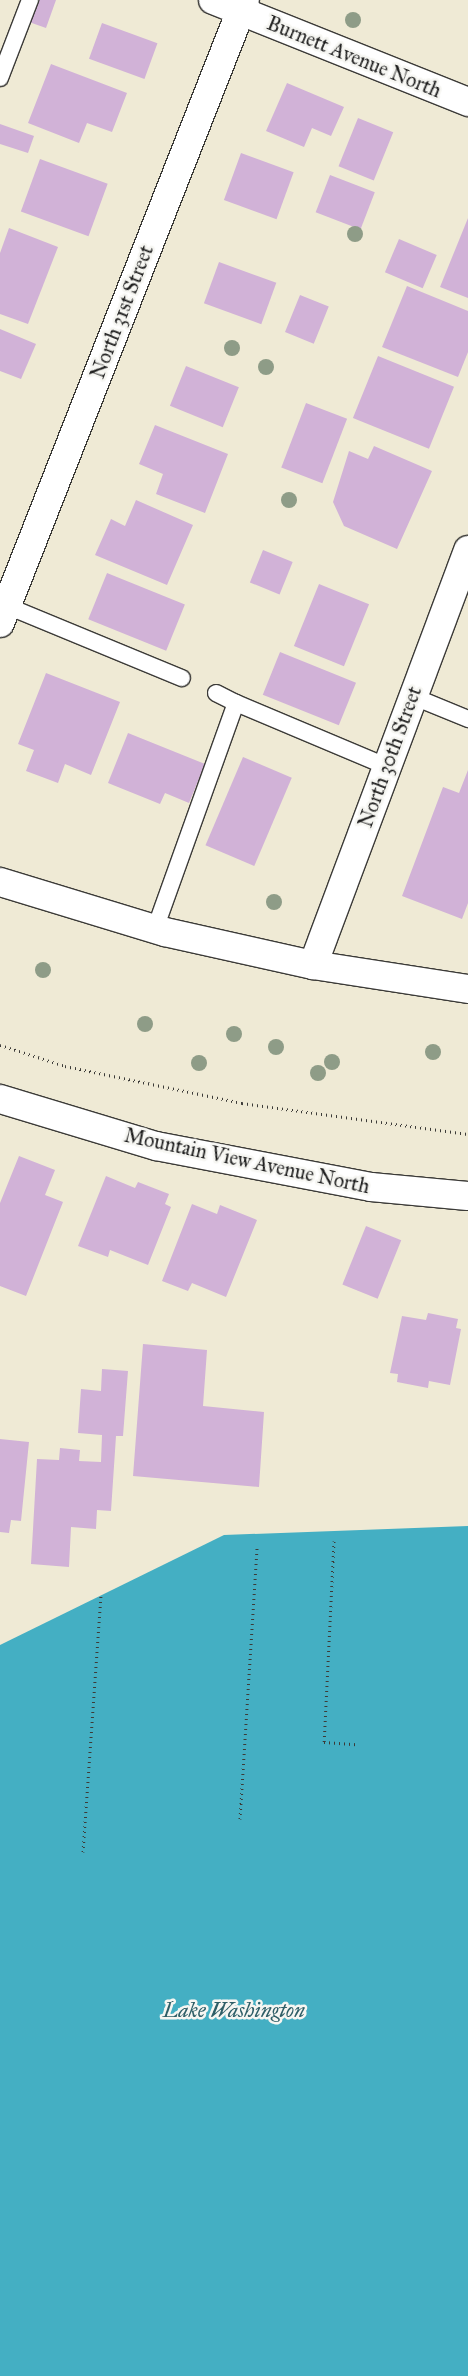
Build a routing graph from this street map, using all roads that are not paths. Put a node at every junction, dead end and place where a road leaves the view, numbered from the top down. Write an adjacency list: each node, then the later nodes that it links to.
1 (30, 0): 4 (lane)
2 (213, 0): 3 (street, Burnett Avenue North)
3 (243, 6): 5 (street, Burnett Avenue North); 7 (street, North 31st Street)
4 (0, 78)
5 (468, 102)
6 (468, 550): 10 (street, North 30th Street)
7 (4, 614): 8 (lane)
8 (182, 678)
9 (216, 694): 11 (lane)
10 (412, 696): 12 (lane); 13 (street, North 30th Street)
11 (236, 703): 13 (lane); 15 (lane)
12 (468, 719)
13 (386, 766): 16 (street, North 30th Street)
14 (0, 882): 15 (street)
15 (155, 929): 16 (street)
16 (313, 965): 17 (street)
17 (468, 989)
18 (0, 1099): 19 (street, Mountain View Avenue North)
19 (468, 1196)

